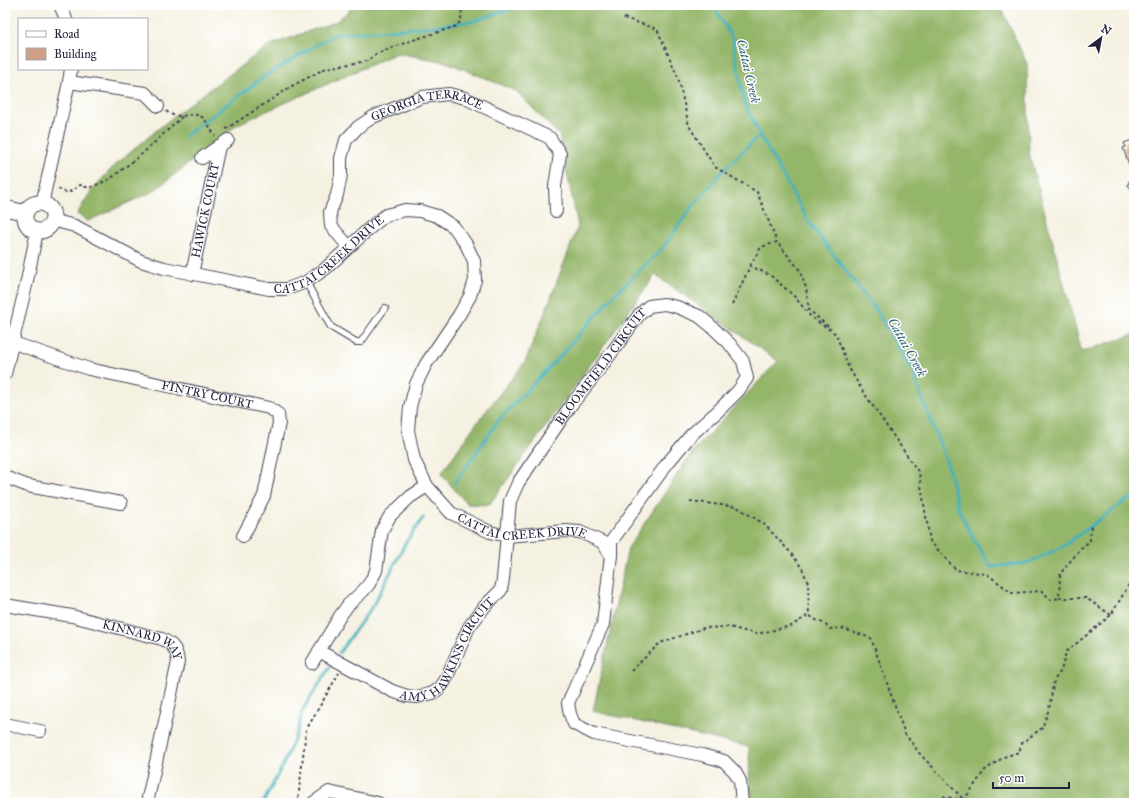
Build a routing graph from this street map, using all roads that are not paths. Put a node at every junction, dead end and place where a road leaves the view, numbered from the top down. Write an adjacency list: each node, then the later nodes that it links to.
1 (60, 5): 2 (street)
2 (66, 18)
3 (71, 70): 4 (street)
4 (69, 82): 5 (street); 7 (street)
5 (158, 106)
6 (202, 158): 14 (street, HAWICK COURT)
7 (42, 204): 10 (street); 11 (street)
8 (5, 208): 10 (street)
9 (556, 210): 13 (street, GEORGIA TERRACE)
10 (26, 213): 12 (street)
11 (52, 220): 12 (street); 14 (street, CATTAI CREEK DRIVE)
12 (37, 231): 17 (street)
13 (349, 247): 15 (street, CATTAI CREEK DRIVE); 20 (street, CATTAI CREEK DRIVE)
14 (192, 274): 15 (street, CATTAI CREEK DRIVE)
15 (306, 282): 16 (lane)
16 (385, 308)
17 (9, 342): 18 (street); 22 (street, FINTRY COURT)
18 (5, 374)
19 (5, 477): 21 (street)
20 (427, 486): 23 (street, CATTAI CREEK DRIVE); 26 (street)
21 (121, 504)
22 (243, 536)
23 (507, 536): 24 (street, CATTAI CREEK DRIVE); 24 (street, BLOOMFIELD CIRCUIT); 26 (street, AMY HAWKINS CIRCUIT)
24 (611, 555): 33 (street)
25 (5, 605): 30 (street, KINNARD WAY)
26 (319, 651): 27 (street)
27 (312, 663)
28 (5, 724): 29 (street)
29 (40, 731)
30 (147, 803)
31 (314, 803): 32 (street)
32 (378, 803)
33 (742, 803)

